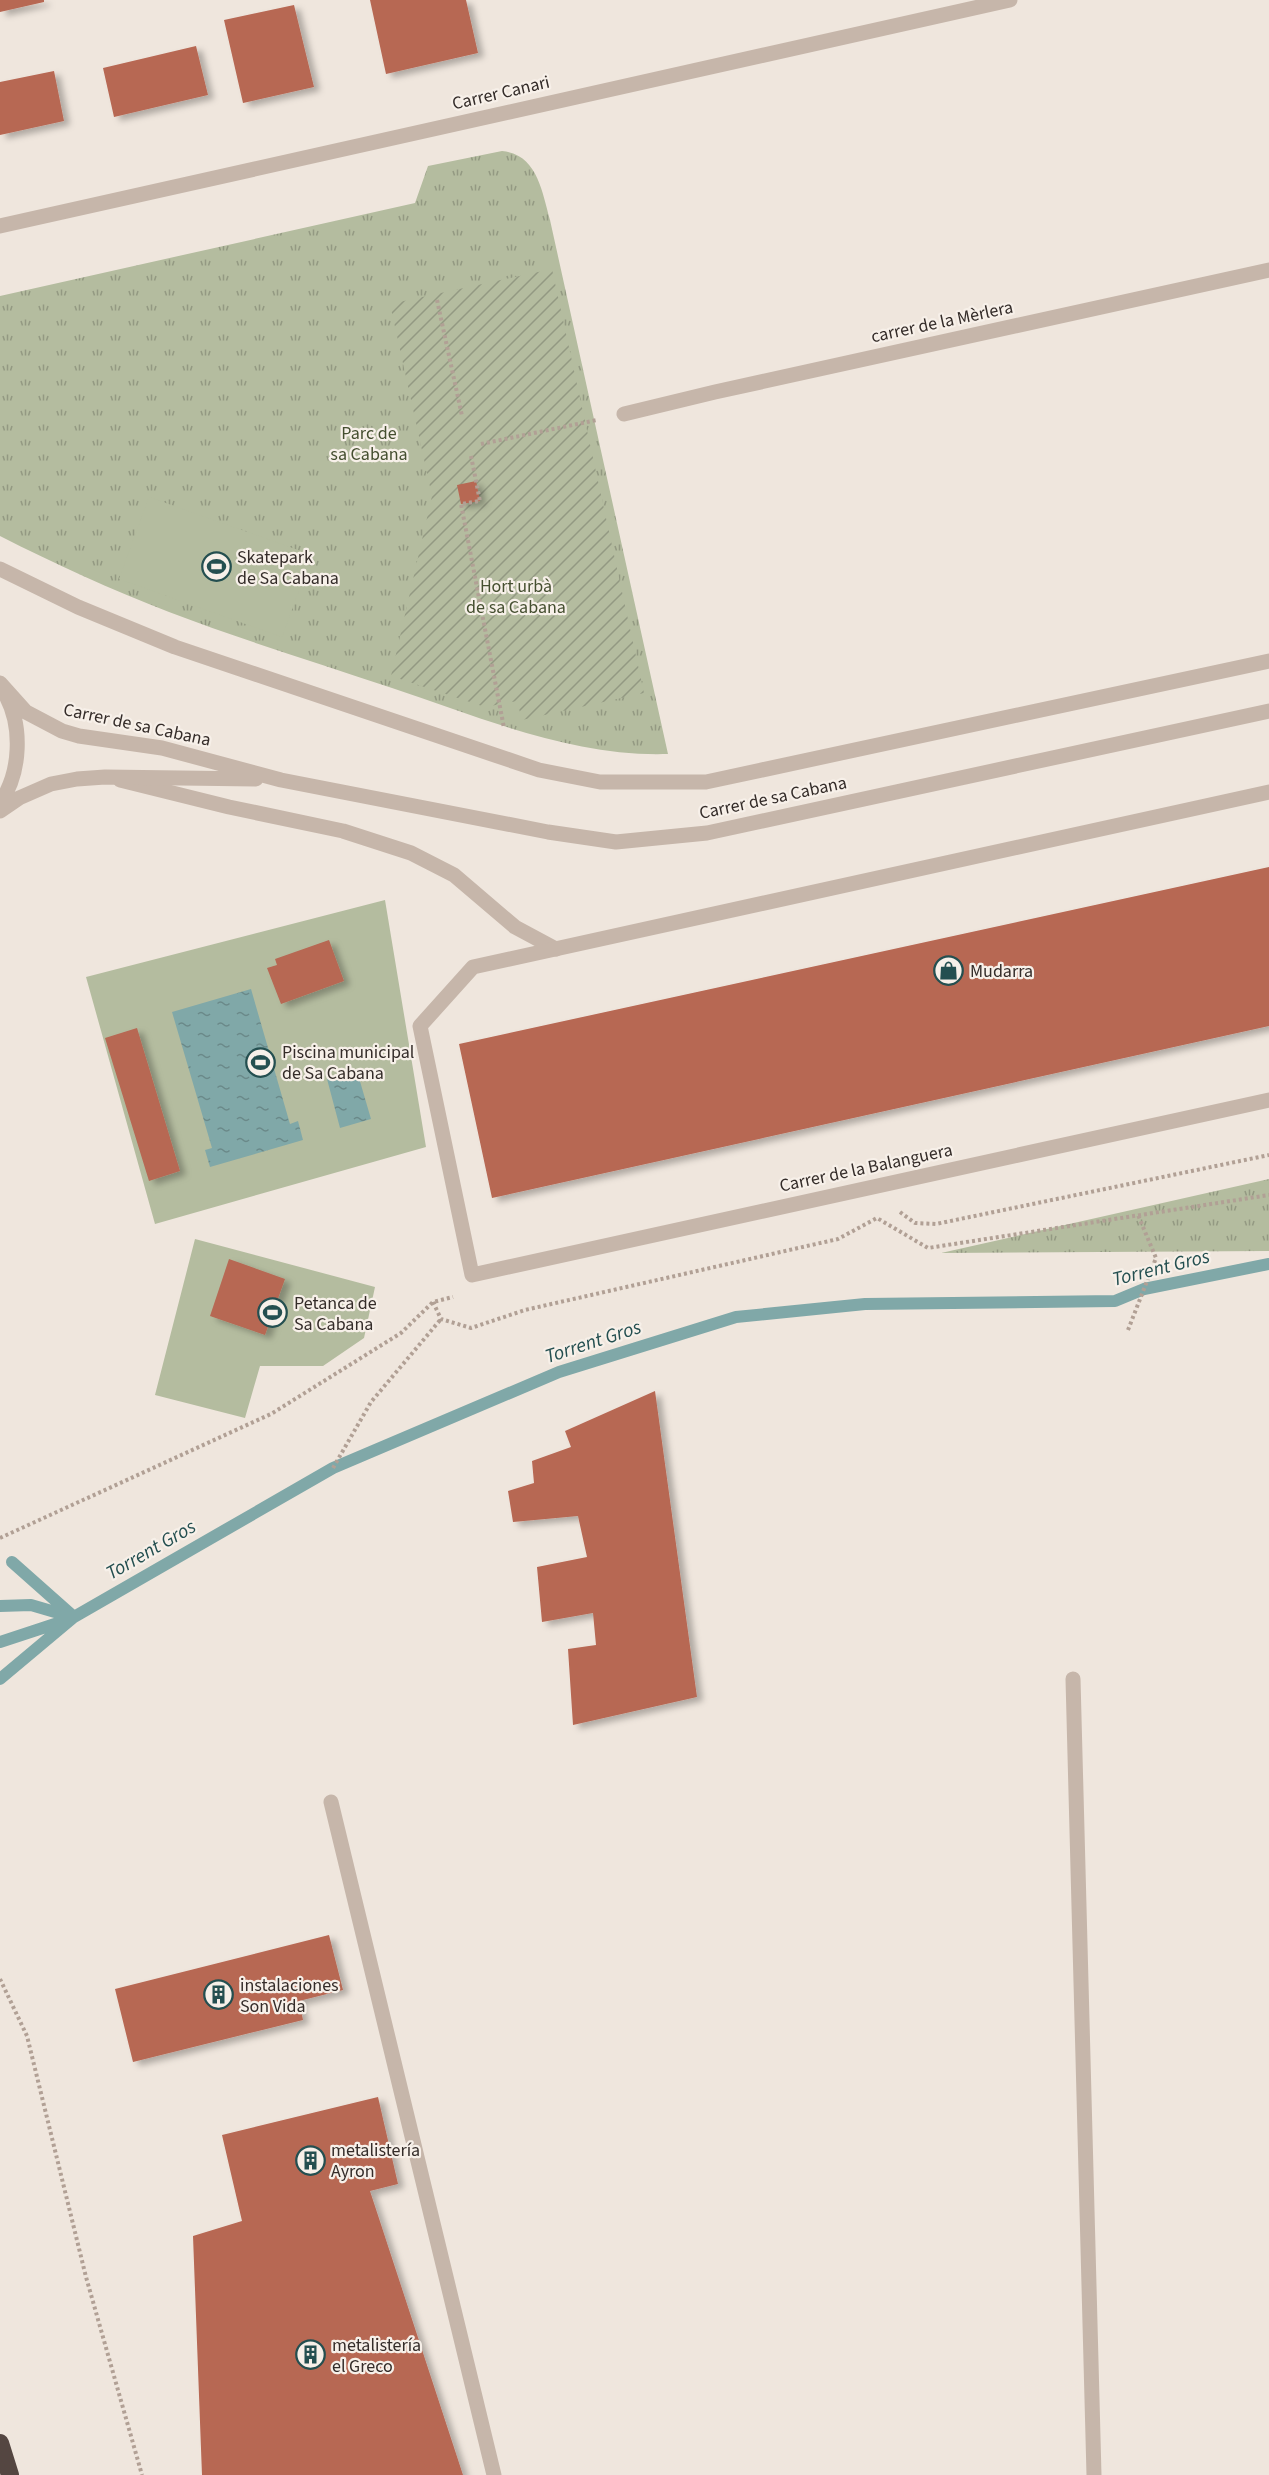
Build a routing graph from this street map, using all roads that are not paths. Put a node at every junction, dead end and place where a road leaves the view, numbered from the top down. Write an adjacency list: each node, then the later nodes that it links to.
1 (1010, 0): 2 (street, Carrer Canari)
2 (0, 226)
3 (1269, 270): 4 (street, carrer de la Mèrlera)
4 (624, 414)
5 (0, 569): 6 (street)
6 (1269, 662)
7 (0, 685): 10 (street, Carrer de sa Cabana); 12 (street)
8 (1269, 711): 10 (street, Carrer de sa Cabana)
9 (105, 777): 10 (street, Carrer de sa Cabana); 13 (street, Carrer de sa Cabana); 14 (street)
10 (281, 780)
11 (1269, 792): 14 (street)
12 (0, 803)
13 (0, 812)
14 (556, 949): 15 (street, Carrer de la Balanguera)
15 (1269, 1100)
16 (1073, 1679): 21 (street)
17 (331, 1802): 20 (street)
18 (0, 2443): 19 (highway)
19 (10, 2475)
20 (494, 2475)
21 (1094, 2475)

